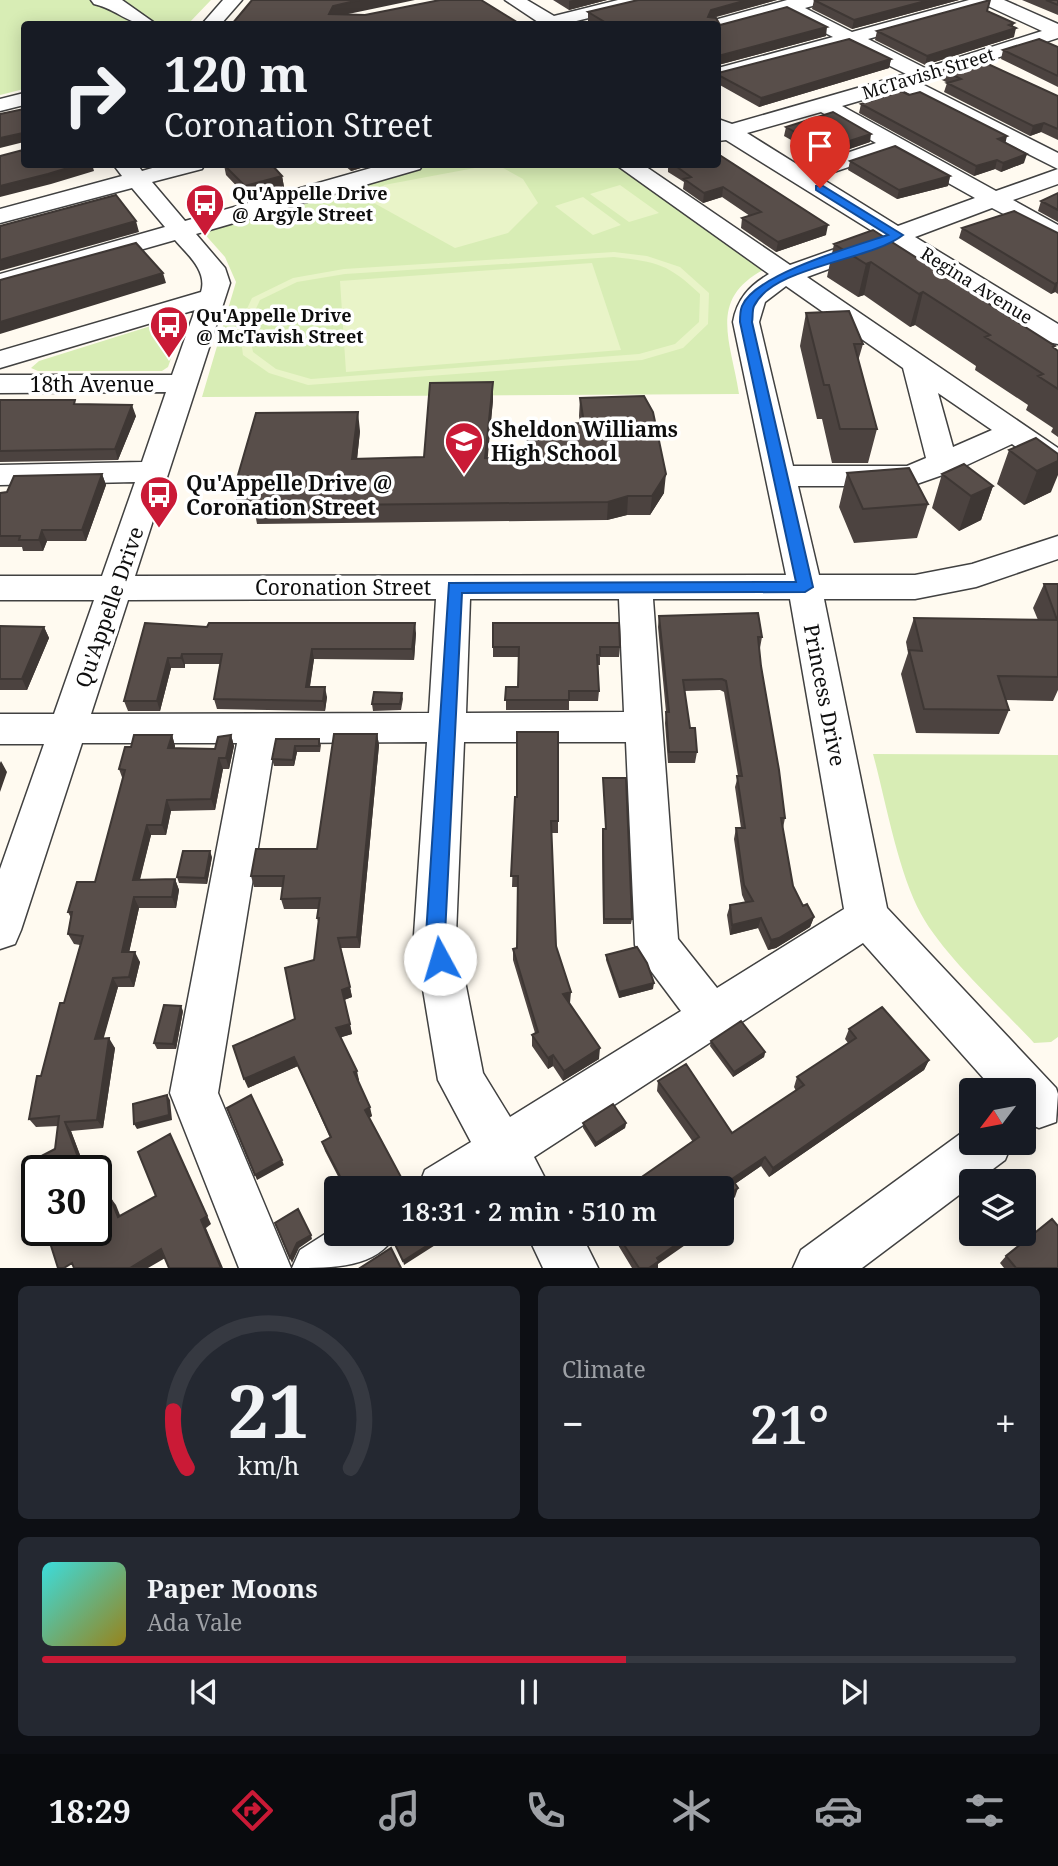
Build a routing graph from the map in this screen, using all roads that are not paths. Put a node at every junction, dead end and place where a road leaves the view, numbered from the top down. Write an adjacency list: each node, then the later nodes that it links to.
1 (100, 0): 8 (street)
2 (233, 0): 9 (street)
3 (514, 0): 10 (street)
4 (640, 0): 11 (street)
5 (811, 0): 7 (street)
6 (989, 0): 13 (street); 14 (street)
7 (787, 6): 12 (street); 14 (street)
8 (141, 21)
9 (214, 21)
10 (550, 21)
11 (561, 21)
12 (721, 24)
13 (1058, 32): 15 (street, McTavish Street)
14 (850, 38): 17 (street); 18 (street)
15 (976, 58): 16 (street); 18 (street, McTavish Street)
16 (999, 69)
17 (721, 74)
18 (923, 75): 19 (street, McTavish Street)
19 (902, 82): 22 (street, McTavish Street); 25 (street)
20 (21, 100): 21 (street)
21 (0, 105)
22 (824, 105): 23 (street, McTavish Street); 24 (street)
23 (721, 131): 30 (street, Regina Avenue)
24 (896, 144): 30 (street); 32 (street)
25 (1058, 162)
26 (162, 168): 29 (street)
27 (390, 168): 34 (street)
28 (632, 168): 37 (street)
29 (131, 172): 33 (street); 34 (street, Qu'Appelle Drive)
30 (800, 176): 35 (street, Regina Avenue)
31 (1058, 176): 32 (street, Princess Drive)
32 (994, 200): 35 (street, Princess Drive); 36 (street)
33 (0, 216)
34 (182, 231): 38 (street); 39 (street, Qu'Appelle Drive)
35 (897, 235): 37 (street, Princess Drive); 40 (street, Regina Avenue)
36 (1058, 235)
37 (785, 276): 42 (street); 50 (street, Princess Drive)
38 (0, 282)
39 (214, 296): 41 (street); 43 (street, Qu'Appelle Drive)
40 (1058, 336)
41 (0, 360)
42 (916, 363): 45 (street); 47 (street)
43 (184, 383): 44 (street, 18th Avenue); 48 (street, Qu'Appelle Drive)
44 (0, 384)
45 (1014, 432): 46 (street); 47 (street)
46 (1058, 463)
47 (943, 464): 50 (street)
48 (155, 472): 49 (street); 56 (street, Qu'Appelle Drive)
49 (0, 475)
50 (780, 476): 54 (street, Princess Drive)
51 (1058, 547): 54 (street, Coronation Street)
52 (454, 587): 53 (street, Coronation Street); 56 (street, Coronation Street); 59 (street)
53 (635, 587): 54 (street, Coronation Street); 58 (street)
54 (805, 587): 63 (street, Princess Drive)
55 (0, 588): 56 (street, Coronation Street)
56 (116, 588): 61 (street, Qu'Appelle Drive)
57 (260, 727): 59 (street); 61 (street); 72 (street)
58 (642, 727): 59 (street); 65 (street)
59 (447, 728): 68 (street)
60 (0, 729): 61 (street)
61 (68, 730): 62 (street, Qu'Appelle Drive)
62 (9, 875): 64 (street, Qu'Appelle Drive)
63 (867, 917): 65 (street); 66 (street)
64 (0, 930)
65 (712, 1016): 68 (street)
66 (1040, 1104)
67 (972, 1155): 75 (street)
68 (514, 1169): 69 (street)
69 (488, 1176)
70 (352, 1246): 73 (street)
71 (559, 1246): 74 (street)
72 (265, 1268)
73 (318, 1268)
74 (572, 1268)
75 (818, 1268)

